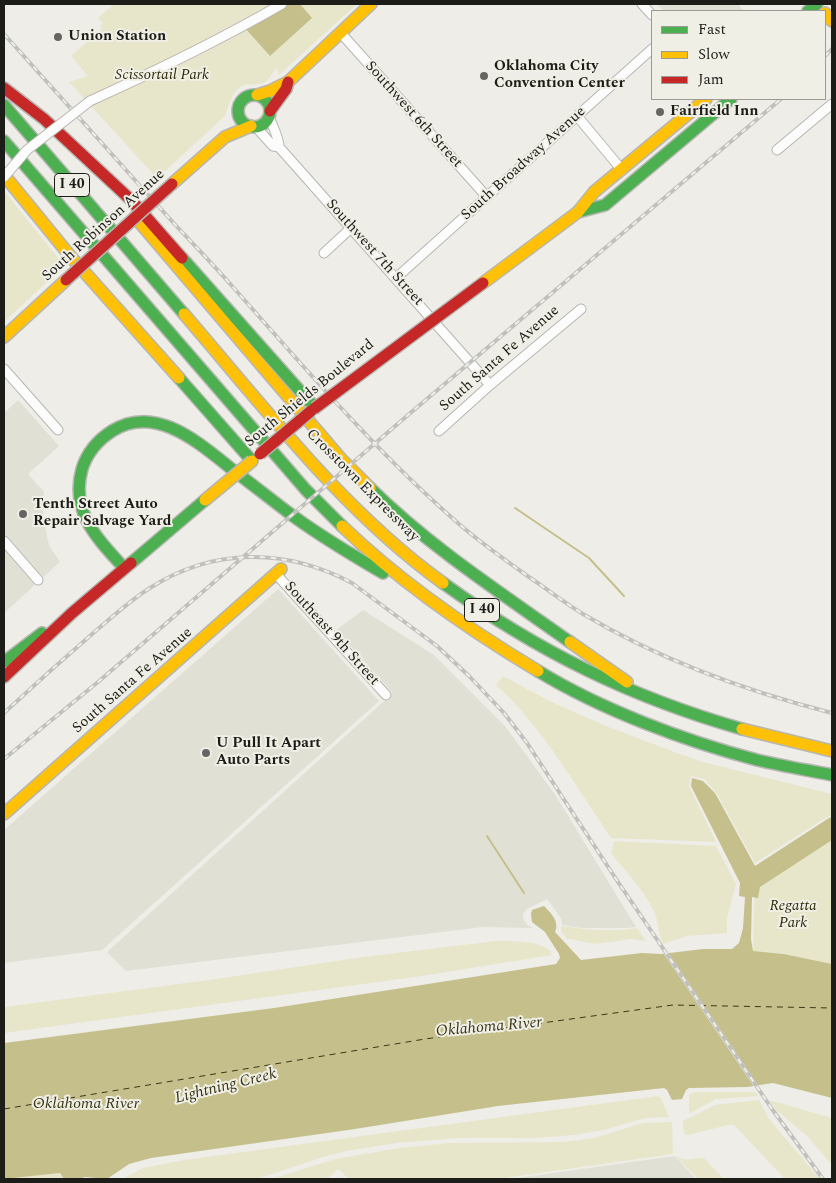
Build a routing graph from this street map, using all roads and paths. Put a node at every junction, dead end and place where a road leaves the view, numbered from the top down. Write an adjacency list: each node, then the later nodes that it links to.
1 (282, 4): 24 (street, bridge)
2 (371, 4): 5 (main road)
3 (642, 4): 4 (street)
4 (651, 14)
5 (340, 32): 7 (main road); 25 (street, Southwest 6th Street)
6 (651, 50): 16 (street, South Broadway Avenue)
7 (288, 82): 9 (main road); 15 (main road)
8 (4, 88): 35 (main road)
9 (257, 95): 14 (main road); 15 (main road)
10 (705, 100): 22 (main road, South Shields Boulevard)
11 (728, 100): 23 (main road, South Shields Boulevard)
12 (832, 104): 21 (street)
13 (4, 106): 48 (main road, Crosstown Expressway / I 40)
14 (239, 111): 17 (main road); 18 (main road, South Robinson Avenue)
15 (270, 114): 17 (main road); 20 (street, Southwest 7th Street)
16 (577, 116): 22 (street); 25 (street, South Broadway Avenue)
17 (253, 126): 18 (main road, South Robinson Avenue); 20 (street)
18 (226, 137): 27 (main road, South Robinson Avenue, bridge)
19 (4, 141): 43 (main road, I 40)
20 (279, 147): 28 (street, Southwest 7th Street)
21 (777, 150)
22 (622, 170): 23 (main road); 26 (main road, South Shields Boulevard)
23 (645, 172): 26 (main road, South Shields Boulevard)
24 (4, 176): 38 (main road)
25 (487, 197): 30 (street, South Broadway Avenue)
26 (578, 212): 35 (main road, South Shields Boulevard, bridge)
27 (135, 217): 32 (main road, South Robinson Avenue, bridge); 48 (main road)
28 (351, 228): 29 (street); 30 (street, Southwest 7th Street)
29 (324, 253)
30 (396, 278): 34 (street, Southwest 7th Street)
31 (581, 310): 34 (street, South Santa Fe Avenue)
32 (4, 337)
33 (4, 369): 36 (street)
34 (490, 385): 37 (street, South Santa Fe Avenue)
35 (313, 409): 38 (main road, South Shields Boulevard, bridge)
36 (58, 430)
37 (439, 432)
38 (252, 461): 40 (main road, South Shields Boulevard, bridge)
39 (4, 541): 42 (street)
40 (124, 568): 43 (main road); 44 (main road, South Shields Boulevard)
41 (278, 572): 47 (street, Southeast 9th Street); 51 (main road, South Santa Fe Avenue)
42 (38, 580)
43 (426, 598): 50 (main road, I 40)
44 (72, 613): 45 (main road, South Shields Boulevard); 46 (main road, South Shields Boulevard)
45 (4, 662)
46 (4, 677)
47 (386, 695)
48 (652, 700): 49 (main road, Crosstown Expressway / I 40)
49 (832, 752)
50 (832, 775)
51 (4, 814)

